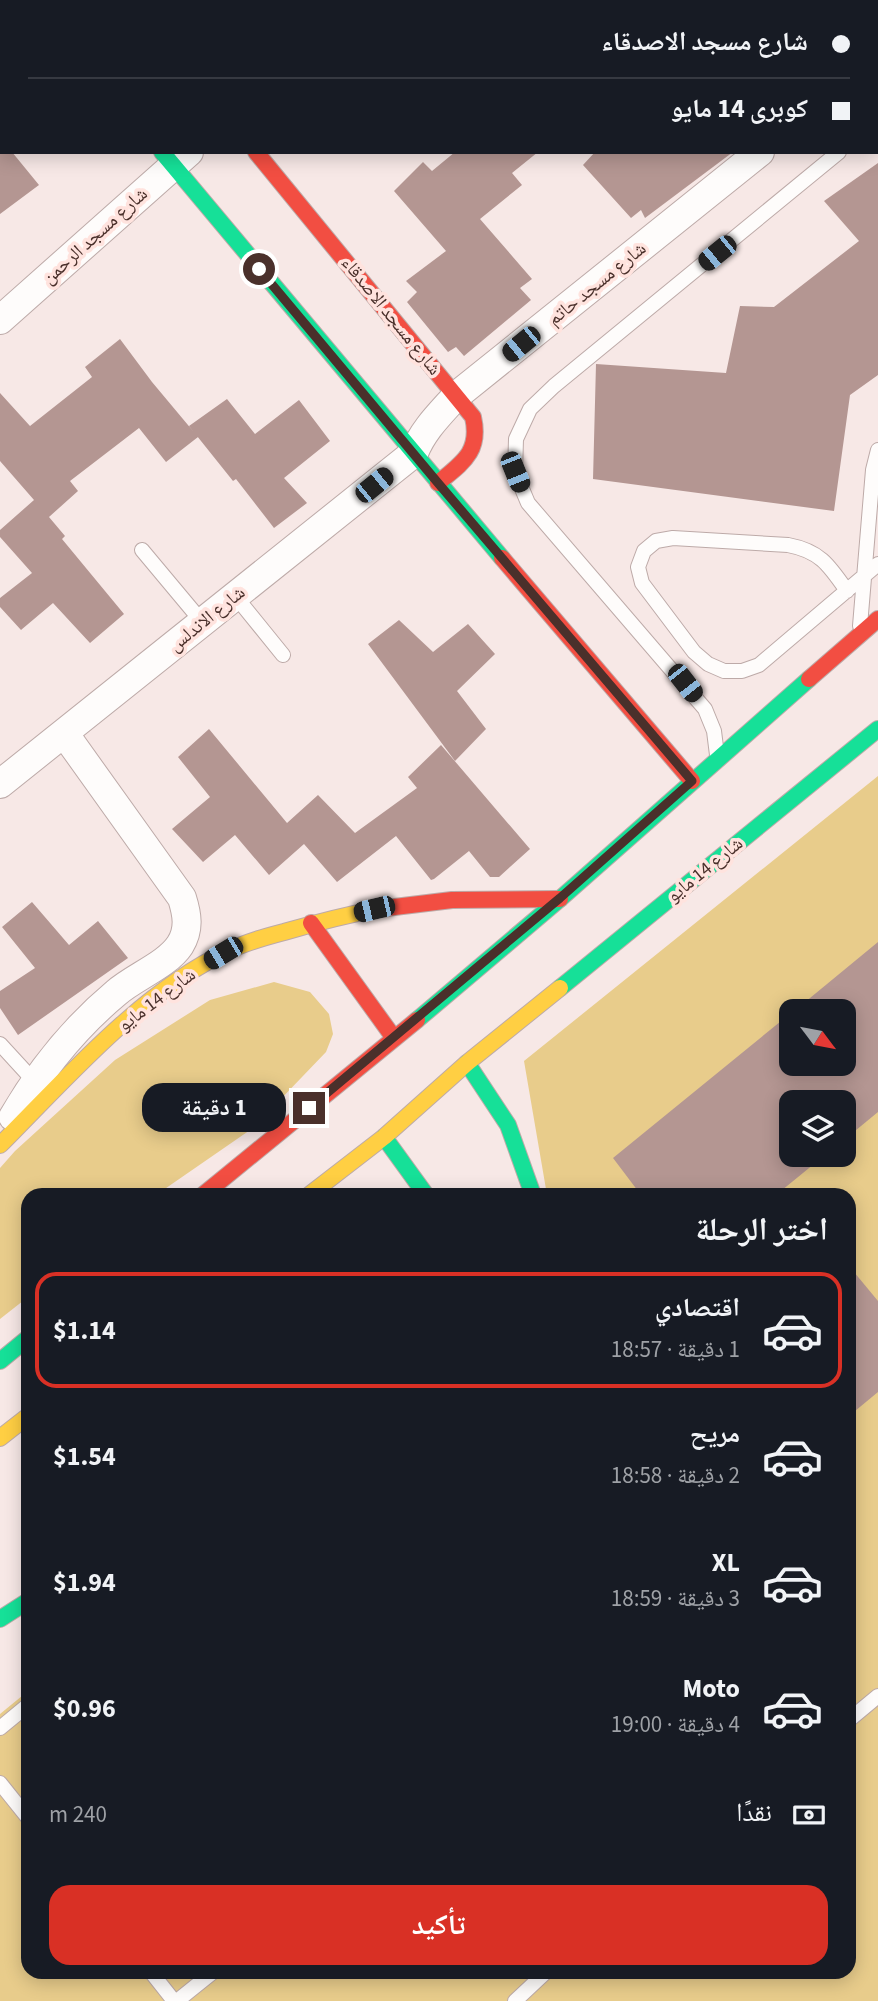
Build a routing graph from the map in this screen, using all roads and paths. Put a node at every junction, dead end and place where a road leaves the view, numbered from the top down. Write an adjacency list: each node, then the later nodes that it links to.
1 (758, 154): 6 (street, شارع مسجد حاتم)
2 (837, 154): 21 (lane)
3 (267, 156): 6 (main road, شارع مسجد الاصدقاء)
4 (175, 157): 5 (street, شارع مسجد الرحمن); 8 (main road)
5 (0, 320)
6 (456, 396): 8 (street, شارع مسجد حاتم); 9 (main road, شارع مسجد الاصدقاء)
7 (878, 450): 12 (lane)
8 (414, 453): 9 (main road); 14 (street, شارع الاندلس)
9 (438, 483): 22 (main road)
10 (142, 550): 16 (lane)
11 (878, 564): 12 (lane)
12 (864, 576): 13 (lane); 17 (lane)
13 (846, 591): 13 (lane)
14 (236, 597): 16 (street, شارع الاندلس); 18 (lane)
15 (878, 619): 17 (main road)
16 (202, 623): 20 (street, شارع الاندلس)
17 (859, 635): 21 (main road)
18 (283, 655)
19 (878, 729): 28 (main road, شارع 14 مايو)
20 (64, 733): 23 (street, شارع الاندلس); 29 (street)
21 (717, 758): 22 (main road)
22 (692, 781): 24 (main road)
23 (0, 784)
24 (560, 898): 25 (main road, شارع 14 مايو); 26 (main road)
25 (312, 923): 26 (main road); 31 (main road, شارع 14 مايو)
26 (394, 1038): 32 (main road)
27 (0, 1044): 29 (lane)
28 (467, 1063): 30 (main road, شارع 14 مايو); 35 (main road)
29 (34, 1081): 31 (street)
30 (384, 1137): 33 (main road, شارع 14 مايو); 34 (main road)
31 (0, 1142)
32 (212, 1188)
33 (318, 1188)
34 (421, 1188)
35 (532, 1188)
36 (21, 1344): 37 (main road)
37 (0, 1361)
38 (21, 1422): 39 (main road)
39 (0, 1438)
40 (21, 1606): 41 (main road)
41 (0, 1619)
42 (878, 1696): 44 (lane)
43 (21, 1711): 45 (lane)
44 (856, 1714)
45 (0, 1728)
46 (0, 1783): 47 (lane)
47 (21, 1809)
48 (157, 1979): 51 (lane)
49 (204, 1979): 51 (lane)
50 (539, 1979): 52 (lane)
51 (175, 2001)
52 (515, 2001)

